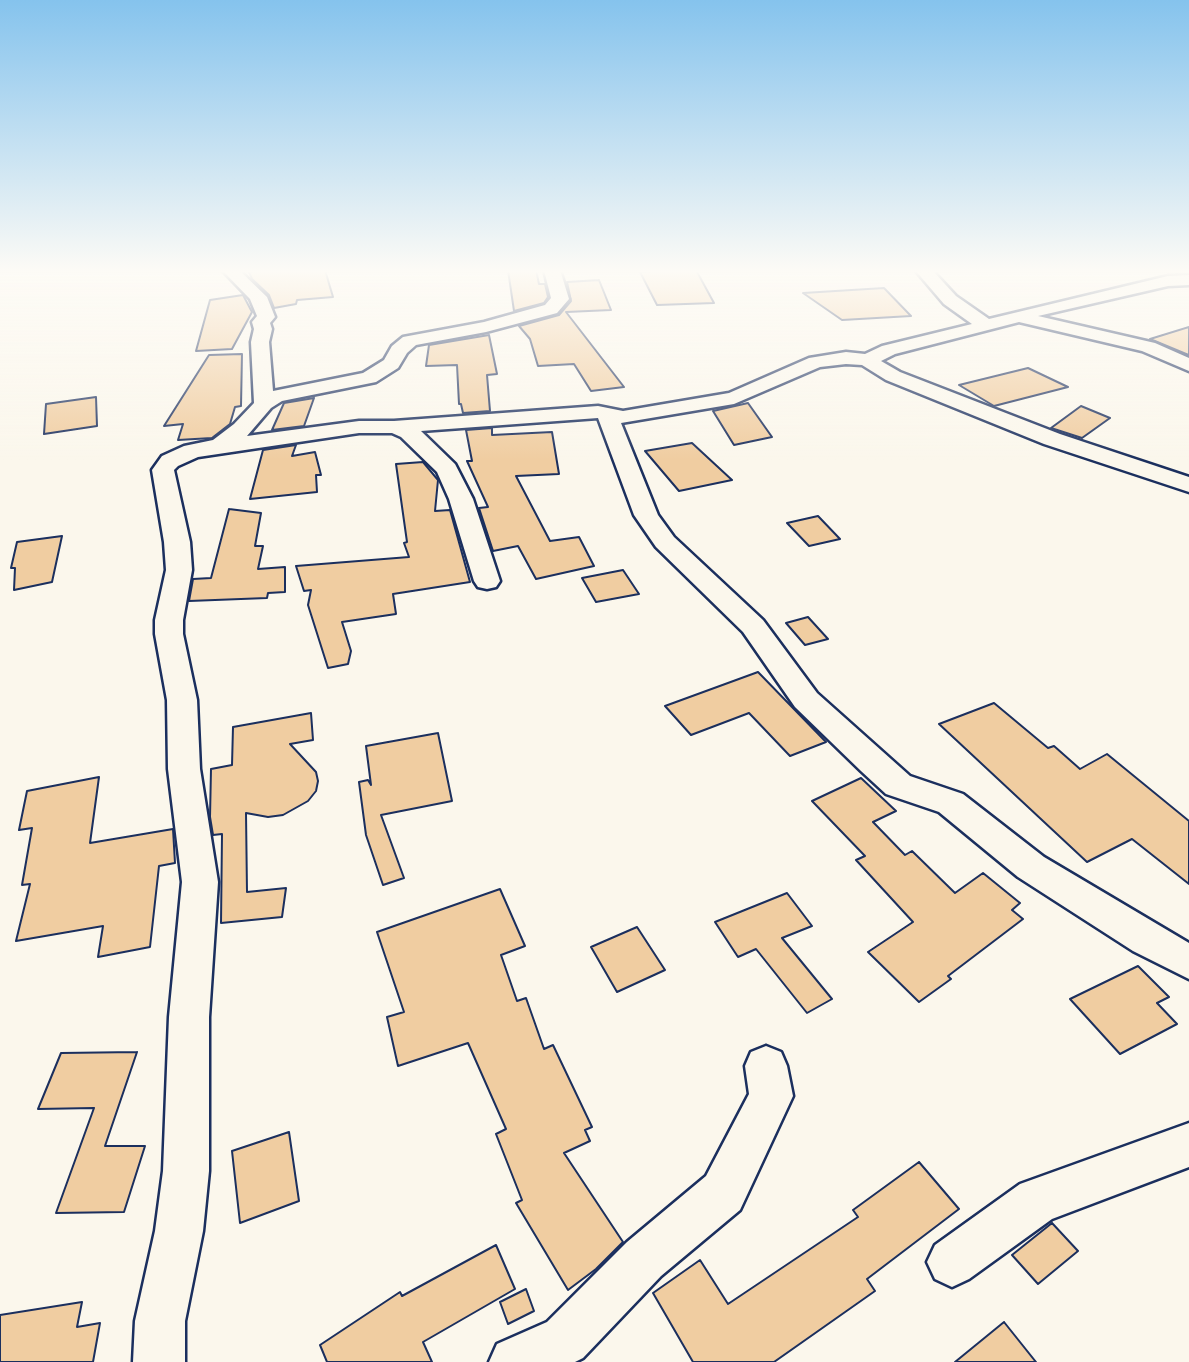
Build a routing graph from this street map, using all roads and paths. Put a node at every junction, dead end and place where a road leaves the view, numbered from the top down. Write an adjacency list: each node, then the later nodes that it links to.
1 (262, 334): 7 (street)
2 (450, 334): 8 (street)
3 (956, 334): 5 (street)
4 (1089, 334): 6 (street)
5 (867, 360): 9 (street); 11 (street)
6 (1189, 365)
7 (264, 404): 8 (street); 10 (street)
8 (382, 407): 9 (street); 10 (street); 12 (street)
9 (607, 414): 13 (street)
10 (219, 446): 17 (street)
11 (1189, 485)
12 (487, 581)
13 (1189, 962)
14 (766, 1066): 18 (street)
15 (1189, 1145): 16 (street)
16 (952, 1262)
17 (159, 1362)
18 (515, 1362)

